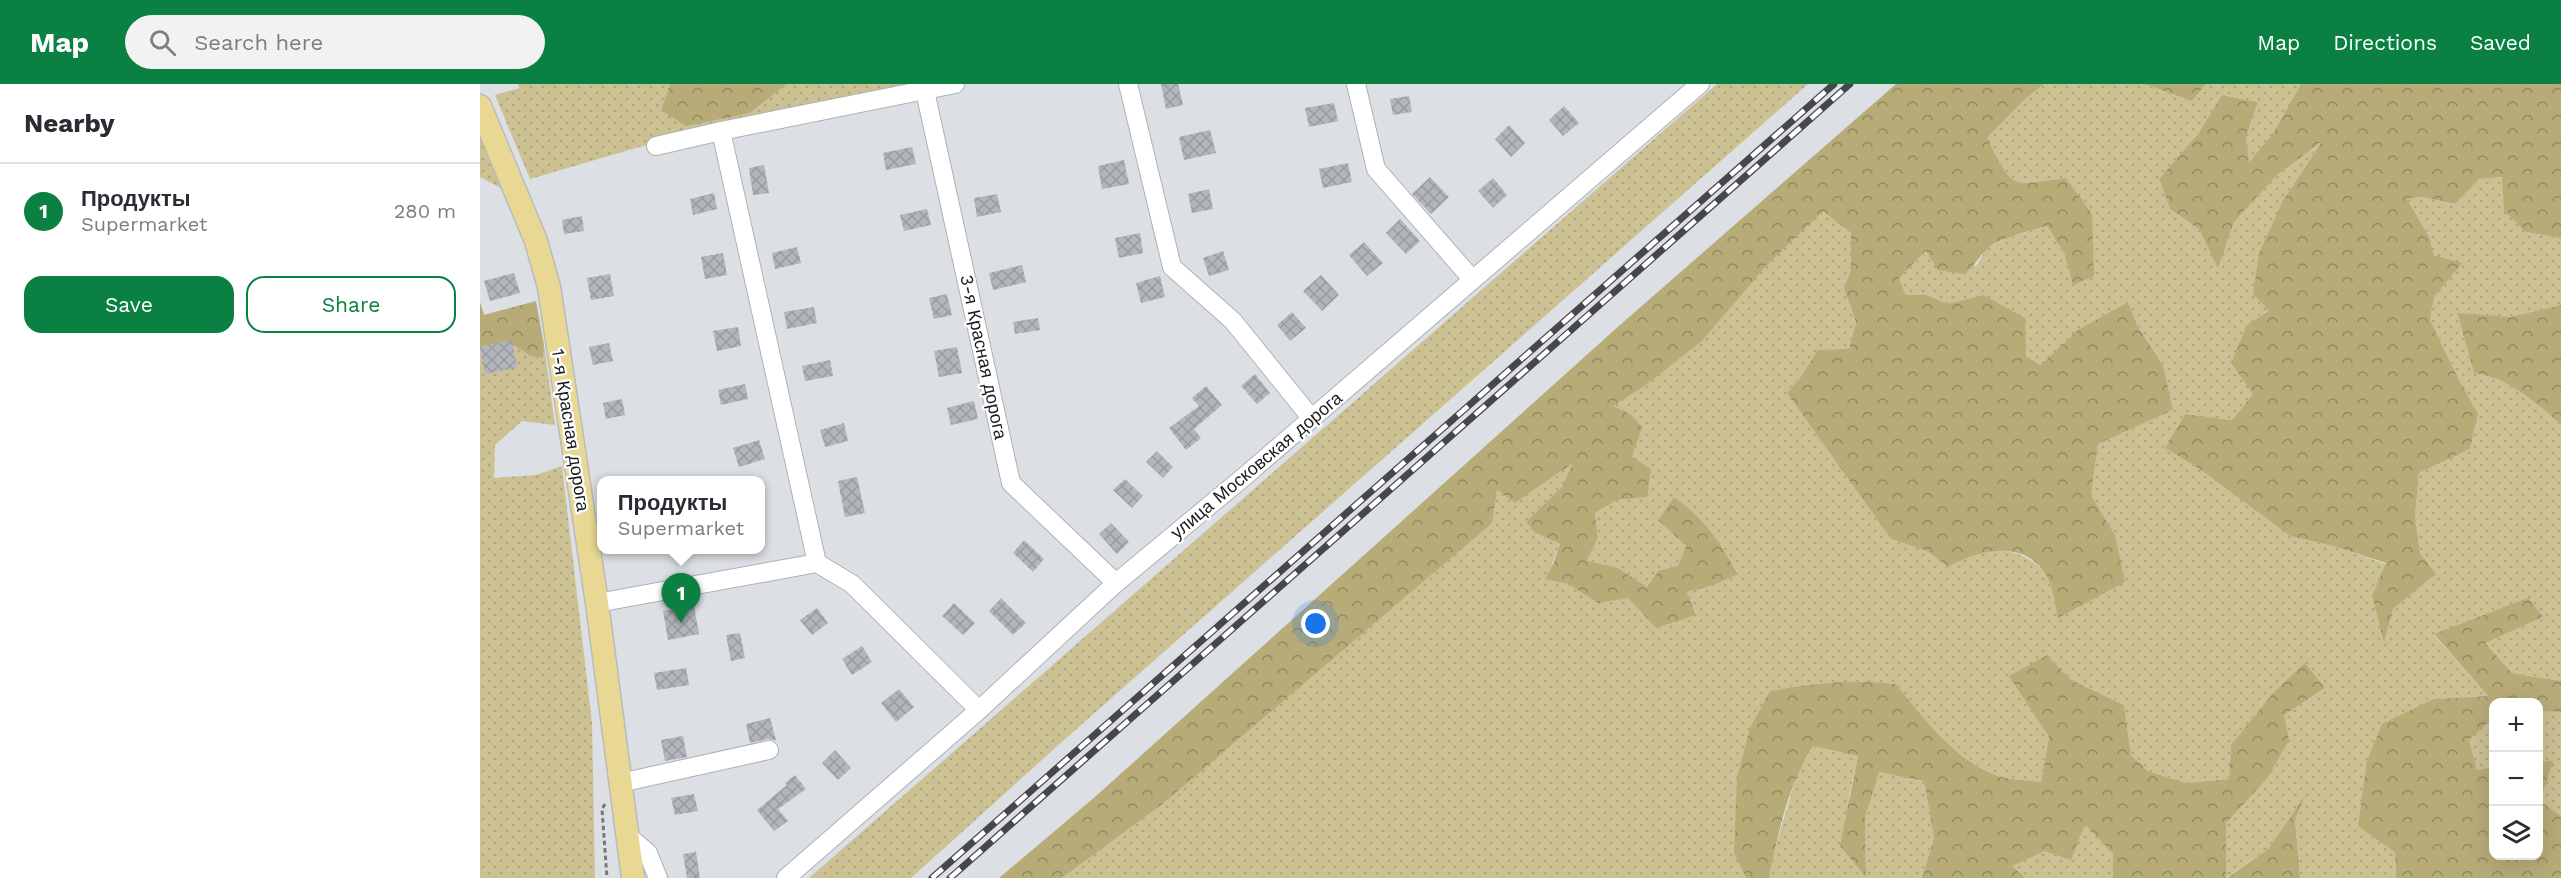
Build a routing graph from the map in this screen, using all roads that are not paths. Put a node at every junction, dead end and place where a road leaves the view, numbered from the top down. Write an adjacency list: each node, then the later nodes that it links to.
1 (955, 84): 5 (street)
2 (1128, 84): 10 (street)
3 (1356, 84): 9 (street)
4 (1700, 84): 9 (street, улица Московская дорога)
5 (925, 90): 7 (street); 12 (street, 3-я Красная дорога)
6 (480, 106): 13 (main road, 1-я Красная дорога)
7 (721, 131): 8 (street); 11 (street)
8 (656, 146)
9 (1472, 279): 10 (street, улица Московская дорога)
10 (1312, 419): 12 (street, улица Московская дорога)
11 (817, 563): 13 (street); 14 (street)
12 (1116, 583): 14 (street, улица Московская дорога)
13 (597, 603): 16 (main road, 1-я Красная дорога)
14 (979, 710): 20 (street, улица Московская дорога)
15 (770, 750): 16 (street)
16 (620, 783): 17 (main road, 1-я Красная дорога)
17 (627, 835): 18 (main road, 1-я Красная дорога); 19 (street)
18 (633, 878)
19 (658, 878)
20 (786, 878)

